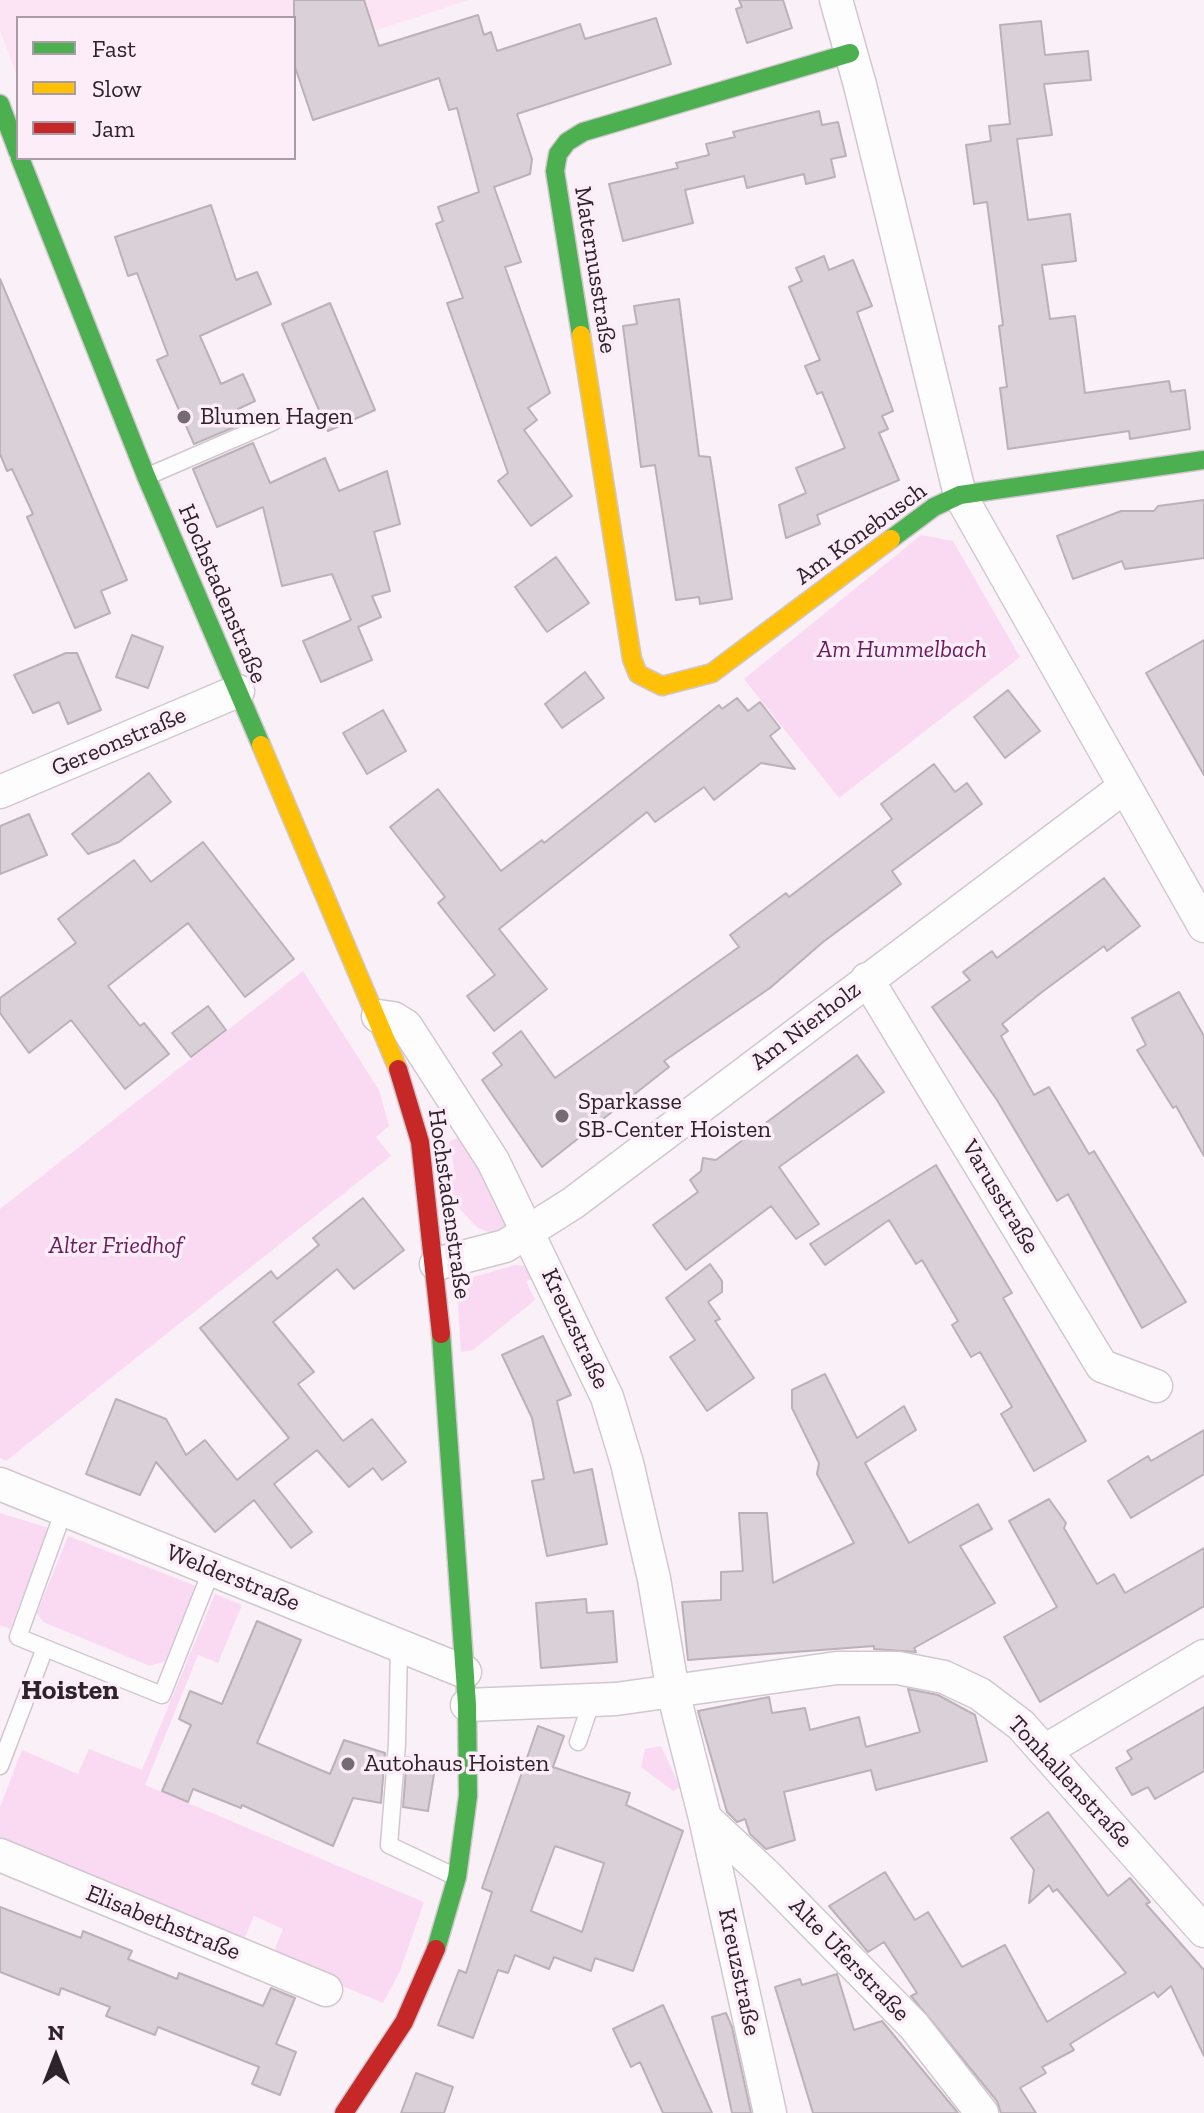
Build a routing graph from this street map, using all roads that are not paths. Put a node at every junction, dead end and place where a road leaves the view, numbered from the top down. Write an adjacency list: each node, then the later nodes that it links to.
1 (836, 0): 2 (street)
2 (850, 53): 9 (street); 10 (main road, Maternusstraße)
3 (0, 104): 4 (main road)
4 (16, 147)
5 (21, 160): 8 (main road, Hochstadenstraße)
6 (273, 422): 8 (lane)
7 (1204, 460): 9 (main road, Am Konebusch)
8 (146, 476): 11 (main road, Hochstadenstraße)
9 (960, 495): 10 (main road, Am Konebusch); 12 (street)
10 (662, 686)
11 (238, 691): 13 (street, Gereonstraße); 16 (main road, Hochstadenstraße)
12 (1123, 788): 14 (street); 15 (street, Am Nierholz)
13 (0, 792)
14 (1204, 926)
15 (867, 979): 17 (street, Am Nierholz); 19 (street, Varusstraße)
16 (378, 1016): 17 (street, Kreuzstraße); 18 (main road, Hochstadenstraße)
17 (530, 1231): 18 (street, Am Nierholz); 27 (street, Kreuzstraße)
18 (436, 1264): 26 (main road, Hochstadenstraße)
19 (1156, 1386)
20 (0, 1484): 21 (street, Welderstraße)
21 (64, 1510): 22 (street, Welderstraße); 24 (lane)
22 (212, 1569): 23 (street, Welderstraße); 24 (lane)
23 (399, 1646): 26 (street, Welderstraße); 35 (lane)
24 (45, 1648): 32 (lane)
25 (1204, 1656): 31 (street)
26 (465, 1672): 29 (main road, Hochstadenstraße)
27 (673, 1692): 28 (street); 31 (street, Tonhallenstraße); 33 (street, Kreuzstraße)
28 (592, 1700): 29 (street); 30 (lane)
29 (467, 1705): 35 (main road, Hochstadenstraße)
30 (578, 1742)
31 (1046, 1750): 36 (street, Tonhallenstraße)
32 (0, 1766)
33 (705, 1818): 39 (street, Kreuzstraße); 40 (street, Alte Uferstraße)
34 (0, 1855): 37 (street, Elisabethstraße)
35 (457, 1877): 38 (main road, Hochstadenstraße)
36 (1204, 1931)
37 (326, 1990)
38 (350, 2110)
39 (770, 2113)
40 (982, 2113)

